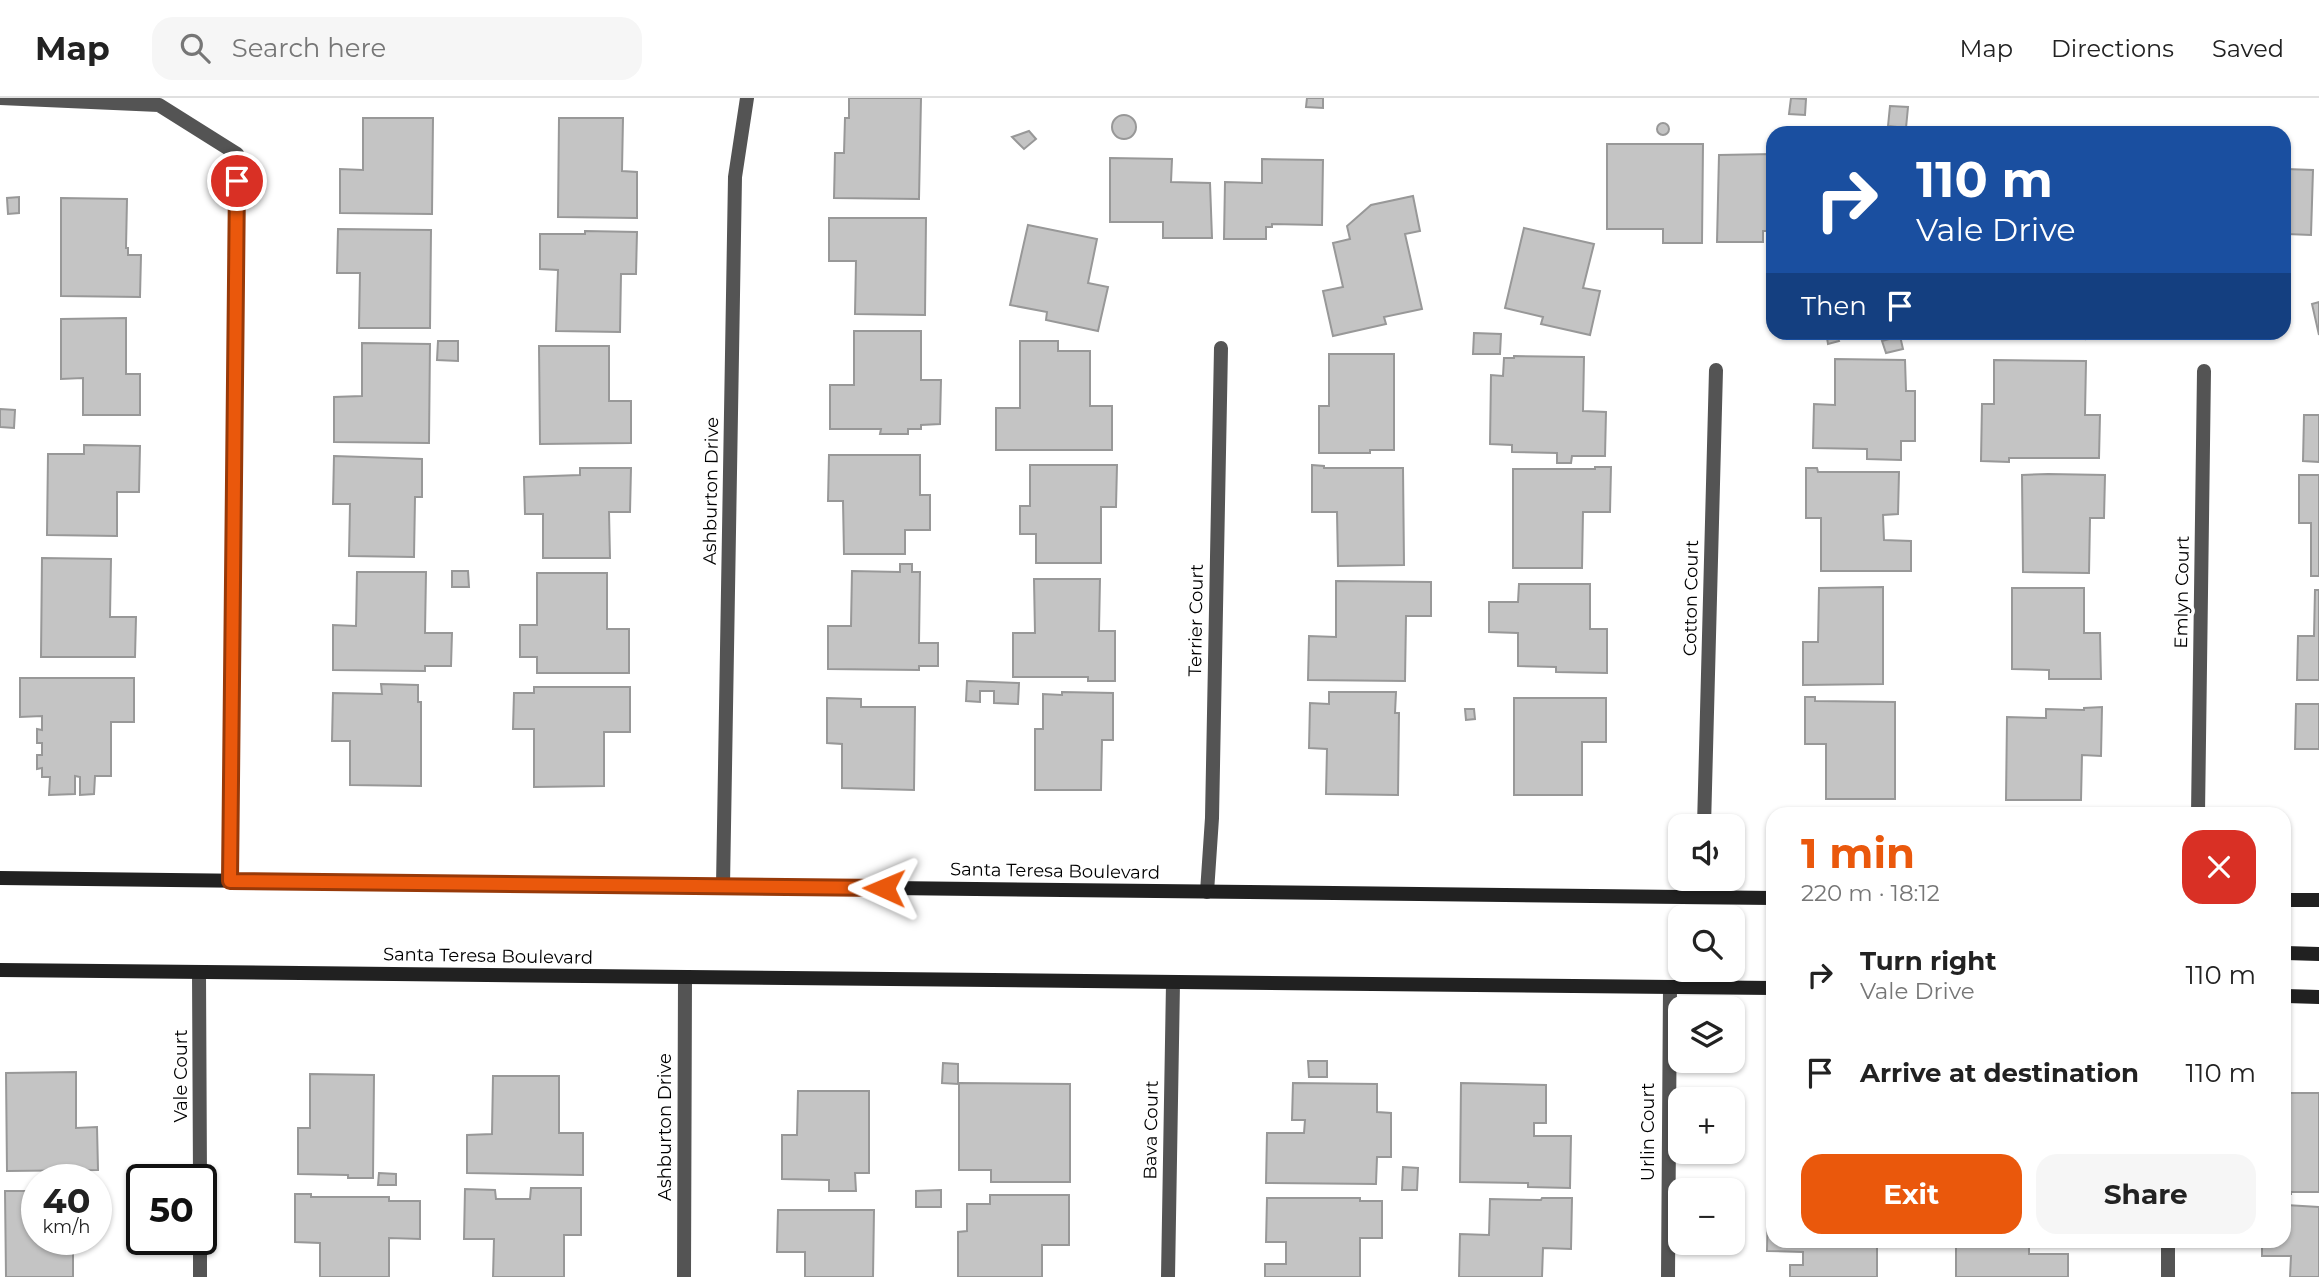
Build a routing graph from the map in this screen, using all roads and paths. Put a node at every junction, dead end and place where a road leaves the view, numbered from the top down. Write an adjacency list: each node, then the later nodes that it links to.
1 (0, 98): 9 (street)
2 (747, 98): 10 (street, Ashburton Drive)
3 (1221, 348): 12 (street, Terrier Court)
4 (1716, 370): 7 (street, Cotton Court)
5 (2204, 371): 6 (street, Emlyn Court)
6 (2198, 807)
7 (1704, 814)
8 (0, 878): 9 (main road, Santa Teresa Boulevard)
9 (230, 881): 10 (main road, Santa Teresa Boulevard)
10 (723, 886): 12 (main road, Santa Teresa Boulevard)
11 (1702, 891): 13 (street)
12 (1207, 892): 13 (main road, Santa Teresa Boulevard)
13 (1702, 898): 14 (main road, Santa Teresa Boulevard)
14 (1766, 898)
15 (2291, 900): 16 (main road)
16 (2319, 901)
17 (2291, 953): 18 (main road)
18 (2319, 954)
19 (0, 970): 20 (main road, Santa Teresa Boulevard)
20 (200, 972): 21 (main road, Santa Teresa Boulevard); 27 (street, Vale Court)
21 (685, 976): 22 (main road, Santa Teresa Boulevard); 31 (street, Ashburton Drive)
22 (1173, 983): 23 (main road, Santa Teresa Boulevard); 32 (street, Bava Court)
23 (1670, 988): 24 (main road, Santa Teresa Boulevard); 33 (street, Urlin Court)
24 (1766, 988)
25 (2291, 996): 26 (main road)
26 (2319, 997)
27 (200, 1164)
28 (2168, 1248): 34 (street)
29 (200, 1255): 30 (street)
30 (200, 1277)
31 (684, 1277)
32 (1168, 1277)
33 (1668, 1277)
34 (2168, 1277)

